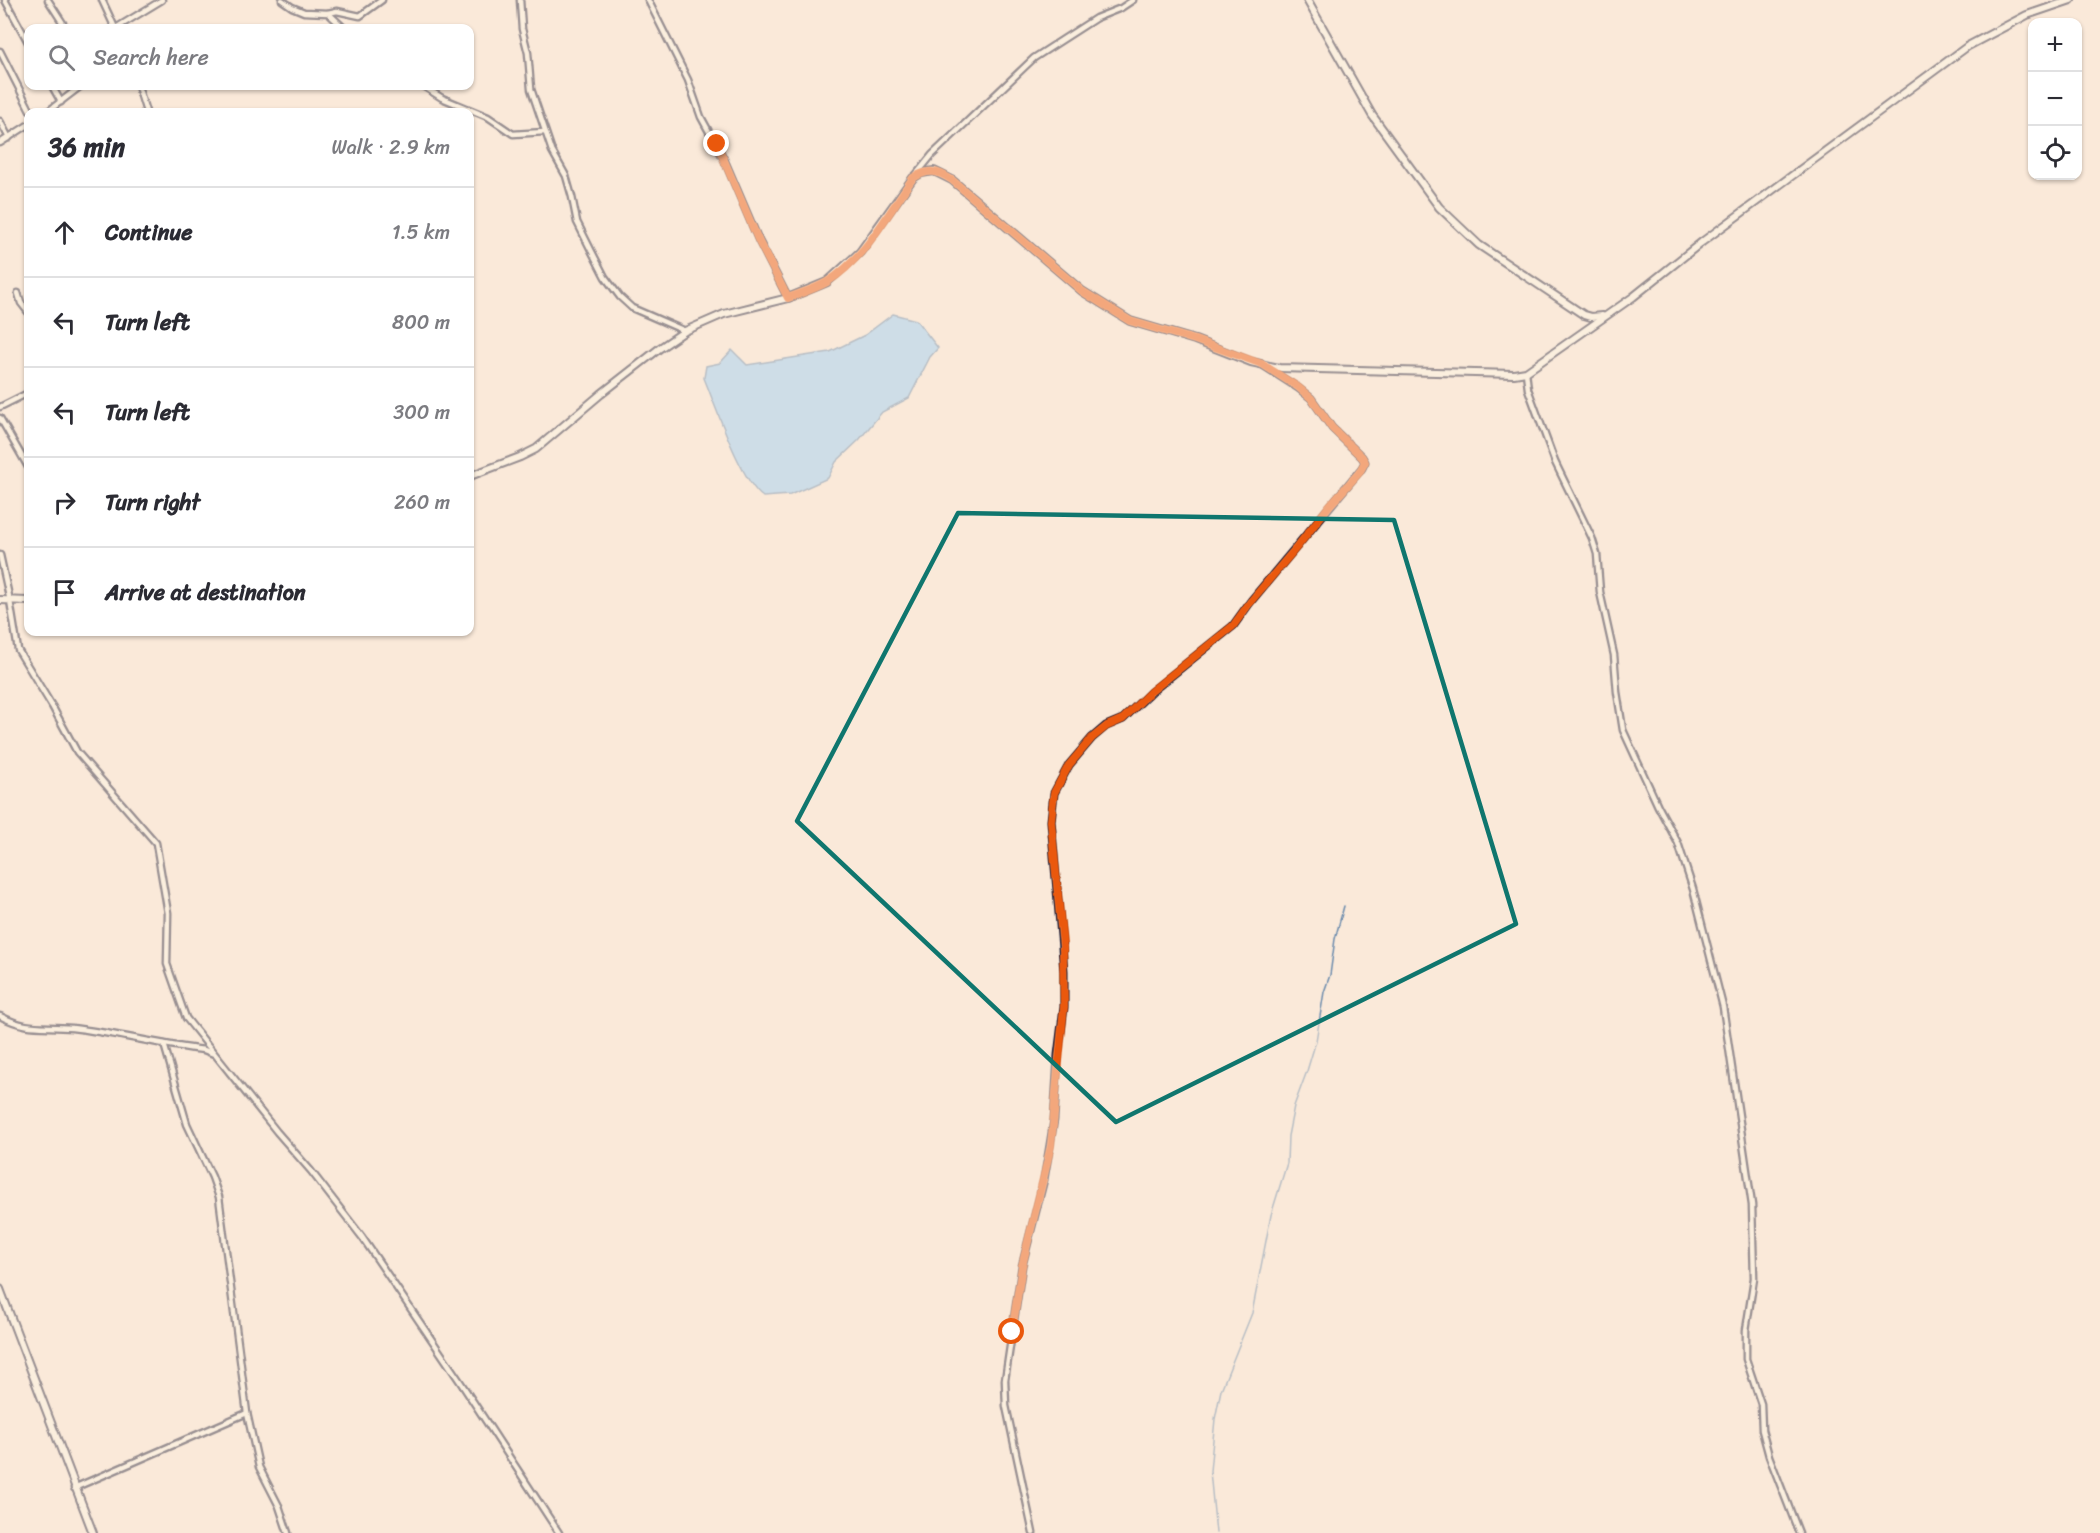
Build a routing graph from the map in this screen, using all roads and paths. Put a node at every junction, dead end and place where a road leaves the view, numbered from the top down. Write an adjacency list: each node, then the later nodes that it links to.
1 (5, 0): 17 (street)
2 (48, 0): 13 (street)
3 (102, 0): 14 (street)
4 (162, 0): 15 (street)
5 (282, 0): 12 (street)
6 (382, 0): 12 (street)
7 (520, 0): 31 (street)
8 (648, 0): 36 (street)
9 (1132, 0): 34 (street)
10 (1306, 0): 38 (street)
11 (2071, 0): 39 (street)
12 (328, 13): 16 (street)
13 (63, 24)
14 (114, 24)
15 (123, 24)
16 (340, 24)
17 (24, 35)
18 (0, 51): 24 (street)
19 (54, 90): 23 (street)
20 (76, 90): 23 (street)
21 (139, 90): 26 (street)
22 (429, 90): 27 (street)
23 (61, 102): 25 (street)
24 (29, 108)
25 (53, 108)
26 (145, 108)
27 (466, 108)
28 (474, 111): 31 (street)
29 (0, 121): 32 (street)
30 (24, 128): 32 (street)
31 (545, 132): 40 (street)
32 (9, 138): 33 (street)
33 (0, 143)
34 (913, 178): 36 (street); 42 (street)
35 (18, 293): 37 (street)
36 (788, 298): 40 (street)
37 (24, 307)
38 (1584, 315): 39 (street); 41 (street)
39 (1603, 316): 41 (street)
40 (685, 331): 48 (street)
41 (1584, 331): 43 (street)
42 (1262, 364): 43 (street); 62 (street)
43 (1526, 372): 63 (street)
44 (24, 395): 45 (street)
45 (0, 407)
46 (0, 418): 47 (street)
47 (24, 460)
48 (474, 474)
49 (0, 555): 51 (street)
50 (0, 600): 51 (street)
51 (10, 600): 52 (street); 55 (street)
52 (24, 601)
53 (0, 1016): 54 (street)
54 (164, 1044): 55 (street); 57 (street)
55 (217, 1055): 61 (street)
56 (0, 1289): 58 (street)
57 (247, 1413): 58 (street); 60 (street)
58 (74, 1488): 59 (street)
59 (93, 1533)
60 (288, 1533)
61 (560, 1533)
62 (1033, 1533)
63 (1799, 1533)

